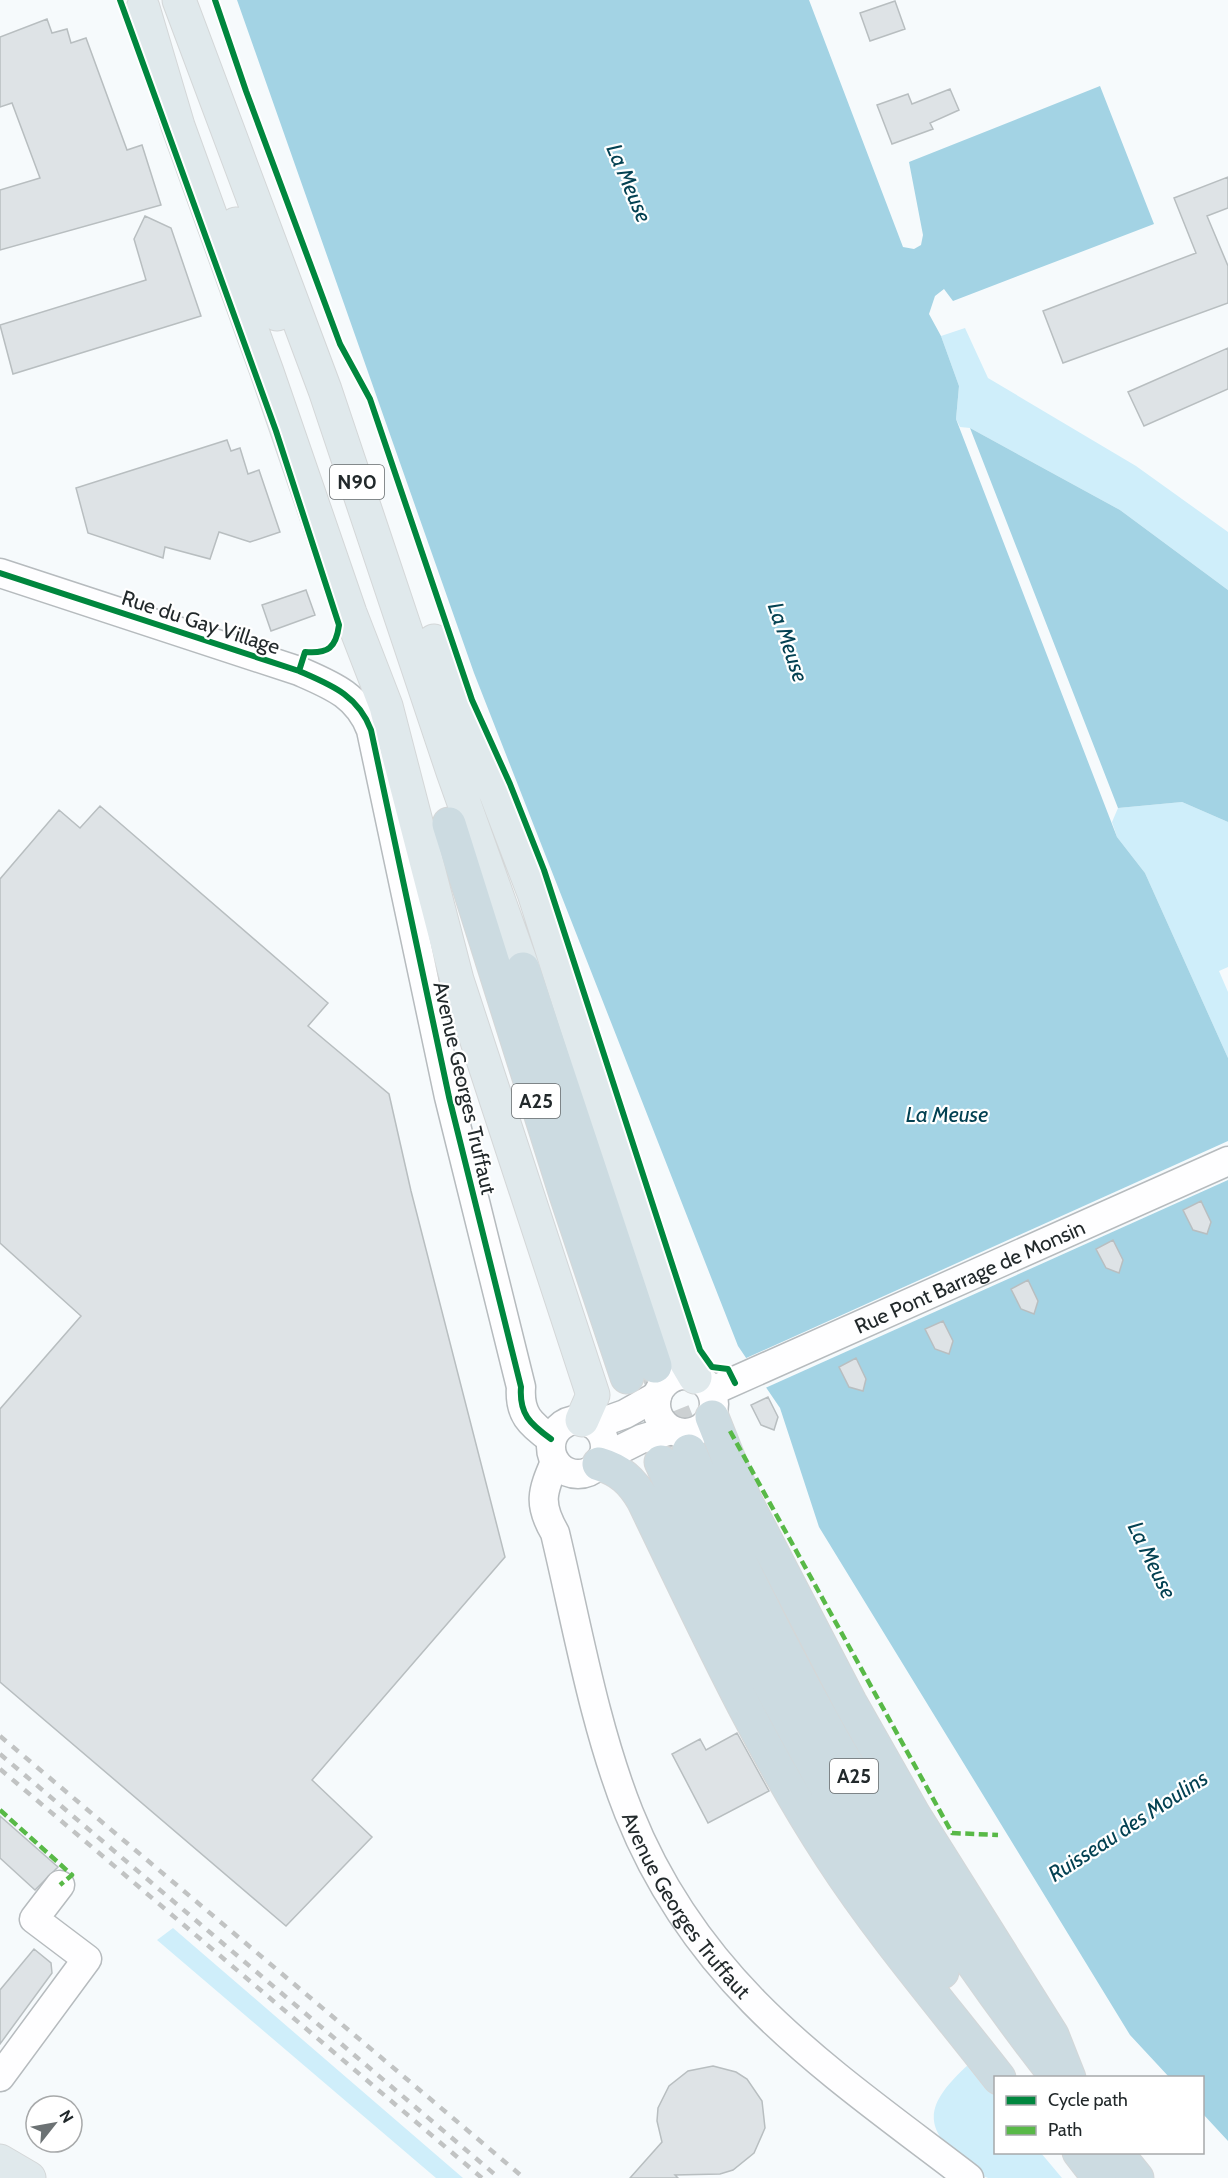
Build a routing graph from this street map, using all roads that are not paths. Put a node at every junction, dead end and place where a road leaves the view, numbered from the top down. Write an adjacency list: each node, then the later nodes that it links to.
1 (179, 0): 8 (main road, N90)
2 (197, 0): 5 (main road, N90)
3 (149, 3): 7 (main road, N90); 13 (main road, N90)
4 (0, 573): 6 (street, Rue du Gay Village)
5 (403, 578): 8 (main road, N90); 12 (main road, N90)
6 (371, 730): 11 (street, Avenue Georges Truffaut)
7 (449, 824): 10 (highway, A25)
8 (523, 969): 10 (highway, A25)
9 (1228, 1161): 12 (street, Rue Pont Barrage de Monsin)
10 (646, 1380): 12 (street); 13 (street); 14 (street)
11 (521, 1387): 13 (street); 15 (street, Avenue Georges Truffaut)
12 (714, 1392): 14 (street); 20 (highway, A25)
13 (583, 1422): 15 (street); 15 (street)
14 (674, 1448): 15 (street); 18 (highway, A25); 19 (highway, A25)
15 (577, 1460): 17 (highway); 26 (street, Avenue Georges Truffaut)
16 (60, 1885): 21 (street)
17 (997, 2076)
18 (1018, 2076)
19 (1056, 2076)
20 (1068, 2076)
21 (0, 2077)
22 (1081, 2154): 27 (highway)
23 (1118, 2154): 28 (highway)
24 (0, 2161): 25 (main road)
25 (29, 2178)
26 (969, 2178)
27 (1099, 2178)
28 (1137, 2178)

